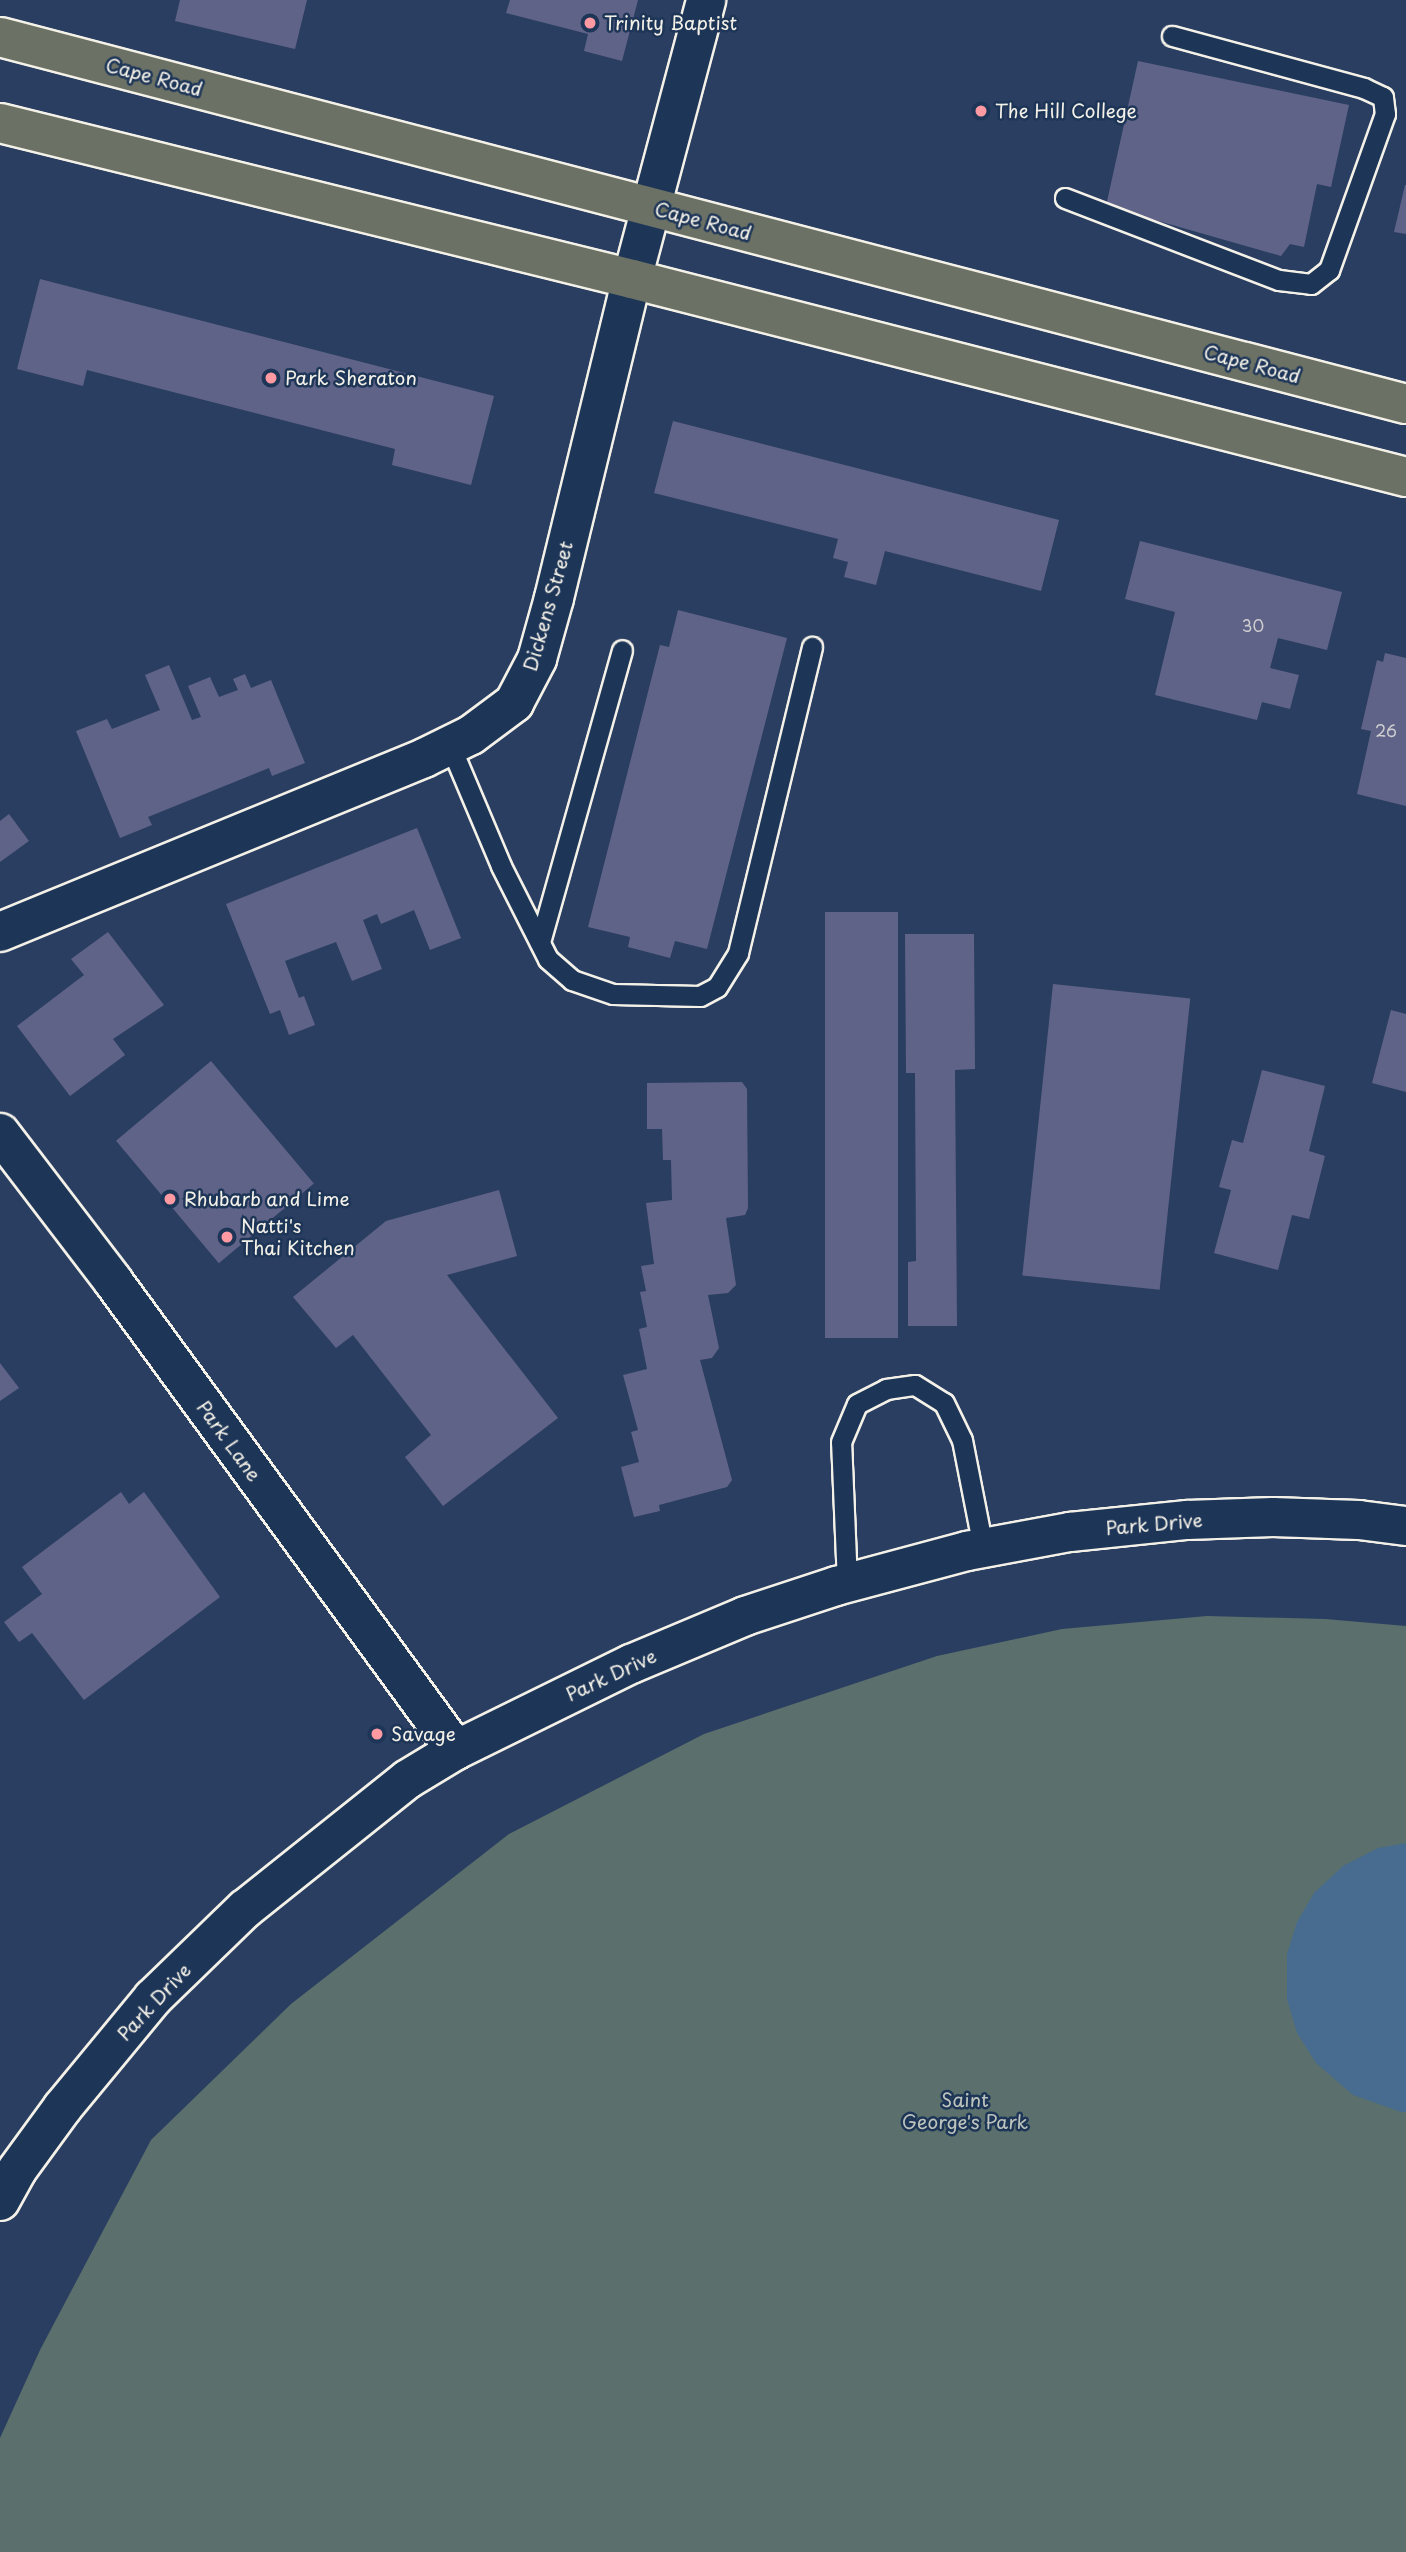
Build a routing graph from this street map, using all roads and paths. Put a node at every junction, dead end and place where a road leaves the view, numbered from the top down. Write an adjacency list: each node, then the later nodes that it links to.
1 (706, 0): 6 (street, Dickens Street)
2 (1172, 36): 5 (lane)
3 (0, 37): 6 (main road, Cape Road)
4 (0, 123): 7 (main road)
5 (1065, 198)
6 (653, 208): 7 (street, Dickens Street); 8 (main road, Cape Road)
7 (632, 278): 9 (main road); 12 (street, Dickens Street)
8 (1406, 404)
9 (1406, 477)
10 (812, 648): 14 (lane)
11 (622, 650): 14 (lane)
12 (450, 745): 13 (street, Dickens Street); 14 (lane)
13 (0, 932)
14 (540, 942)
15 (0, 1133): 19 (street, Park Lane)
16 (1406, 1526): 17 (street, Park Drive)
17 (983, 1547): 18 (street, Park Drive); 18 (lane)
18 (846, 1583): 19 (street, Park Drive)
19 (456, 1750): 20 (street, Park Drive)
20 (0, 2201)

